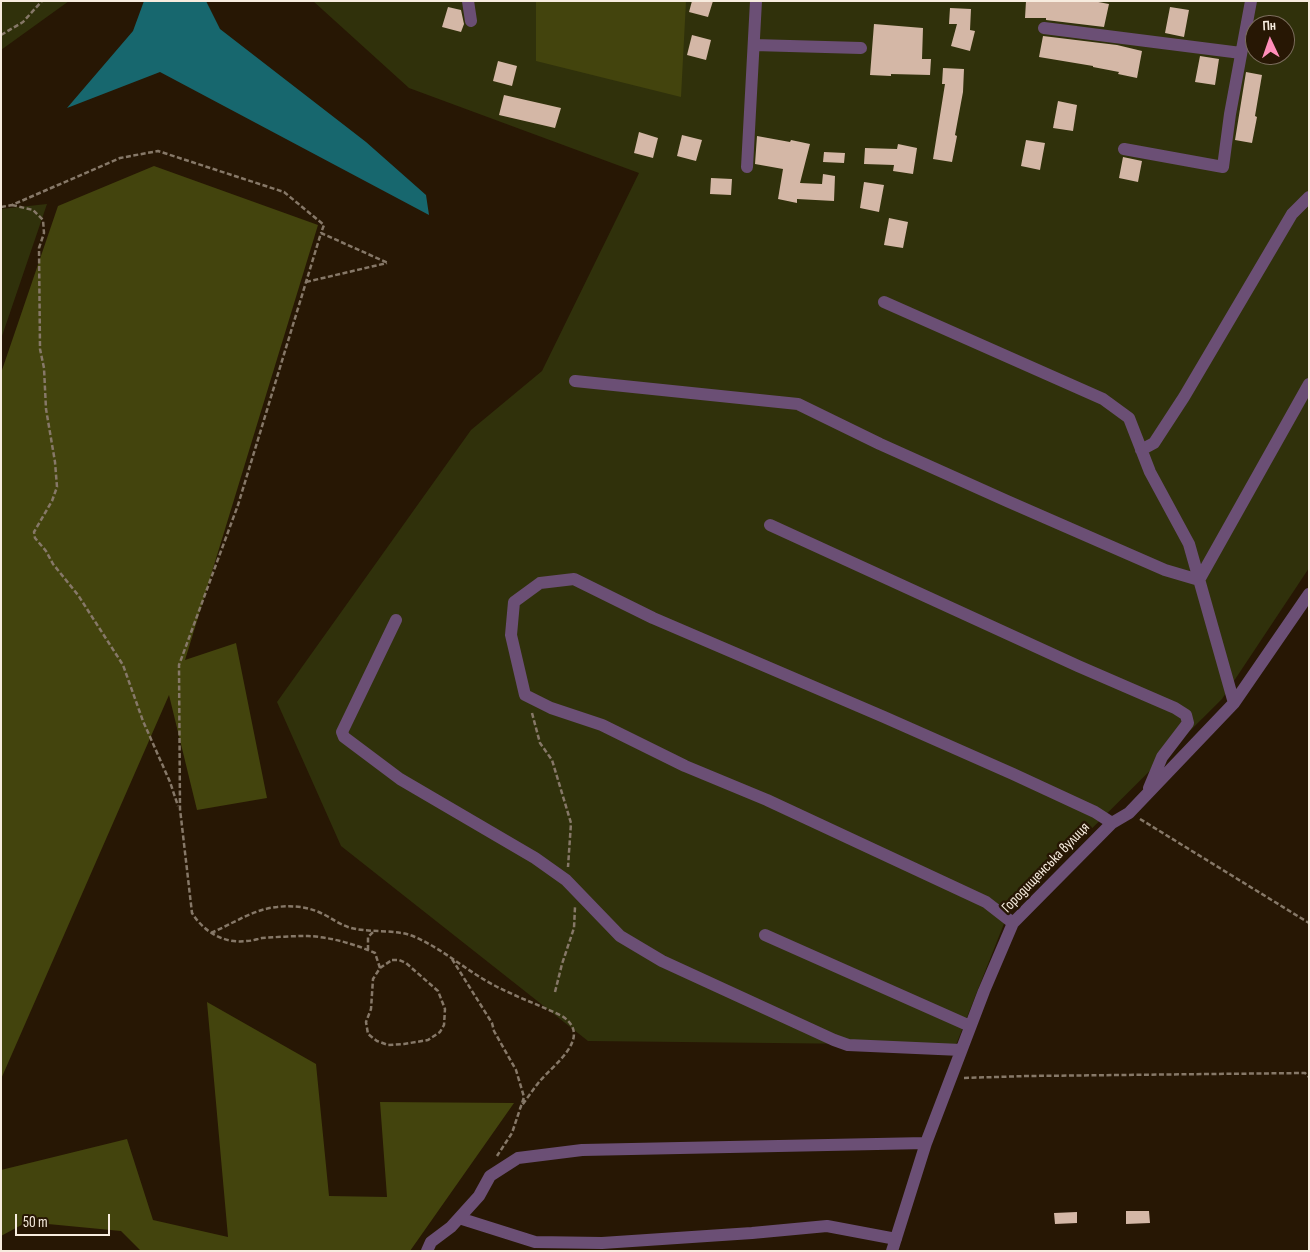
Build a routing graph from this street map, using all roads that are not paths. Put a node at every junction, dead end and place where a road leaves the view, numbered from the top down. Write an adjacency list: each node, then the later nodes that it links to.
1 (468, 1): 4 (street)
2 (756, 1): 6 (street)
3 (1251, 1): 8 (street)
4 (471, 21)
5 (1044, 28): 8 (street)
6 (754, 45): 7 (street); 10 (street)
7 (861, 48)
8 (1241, 53): 9 (street)
9 (1124, 149)
10 (747, 167)
11 (1309, 197): 15 (street)
12 (884, 302): 15 (street)
13 (575, 381): 17 (street)
14 (1309, 384): 17 (street)
15 (1141, 450): 17 (street)
16 (770, 525): 21 (street)
17 (1199, 580): 20 (street)
18 (1309, 594): 20 (street, Городищенська вулиця)
19 (396, 620): 26 (street)
20 (1234, 703): 21 (street, Городищенська вулиця)
21 (1146, 795): 22 (street, Городищенська вулиця)
22 (1112, 823): 23 (street, Городищенська вулиця); 23 (street)
23 (1013, 923): 25 (street, Городищенська вулиця)
24 (765, 935): 25 (street)
25 (970, 1026): 26 (street, Городищенська вулиця)
26 (961, 1050): 27 (street, Городищенська вулиця)
27 (926, 1143): 28 (street); 29 (street, Городищенська вулиця)
28 (459, 1218): 29 (street); 30 (street)
29 (894, 1245)
30 (427, 1251)

